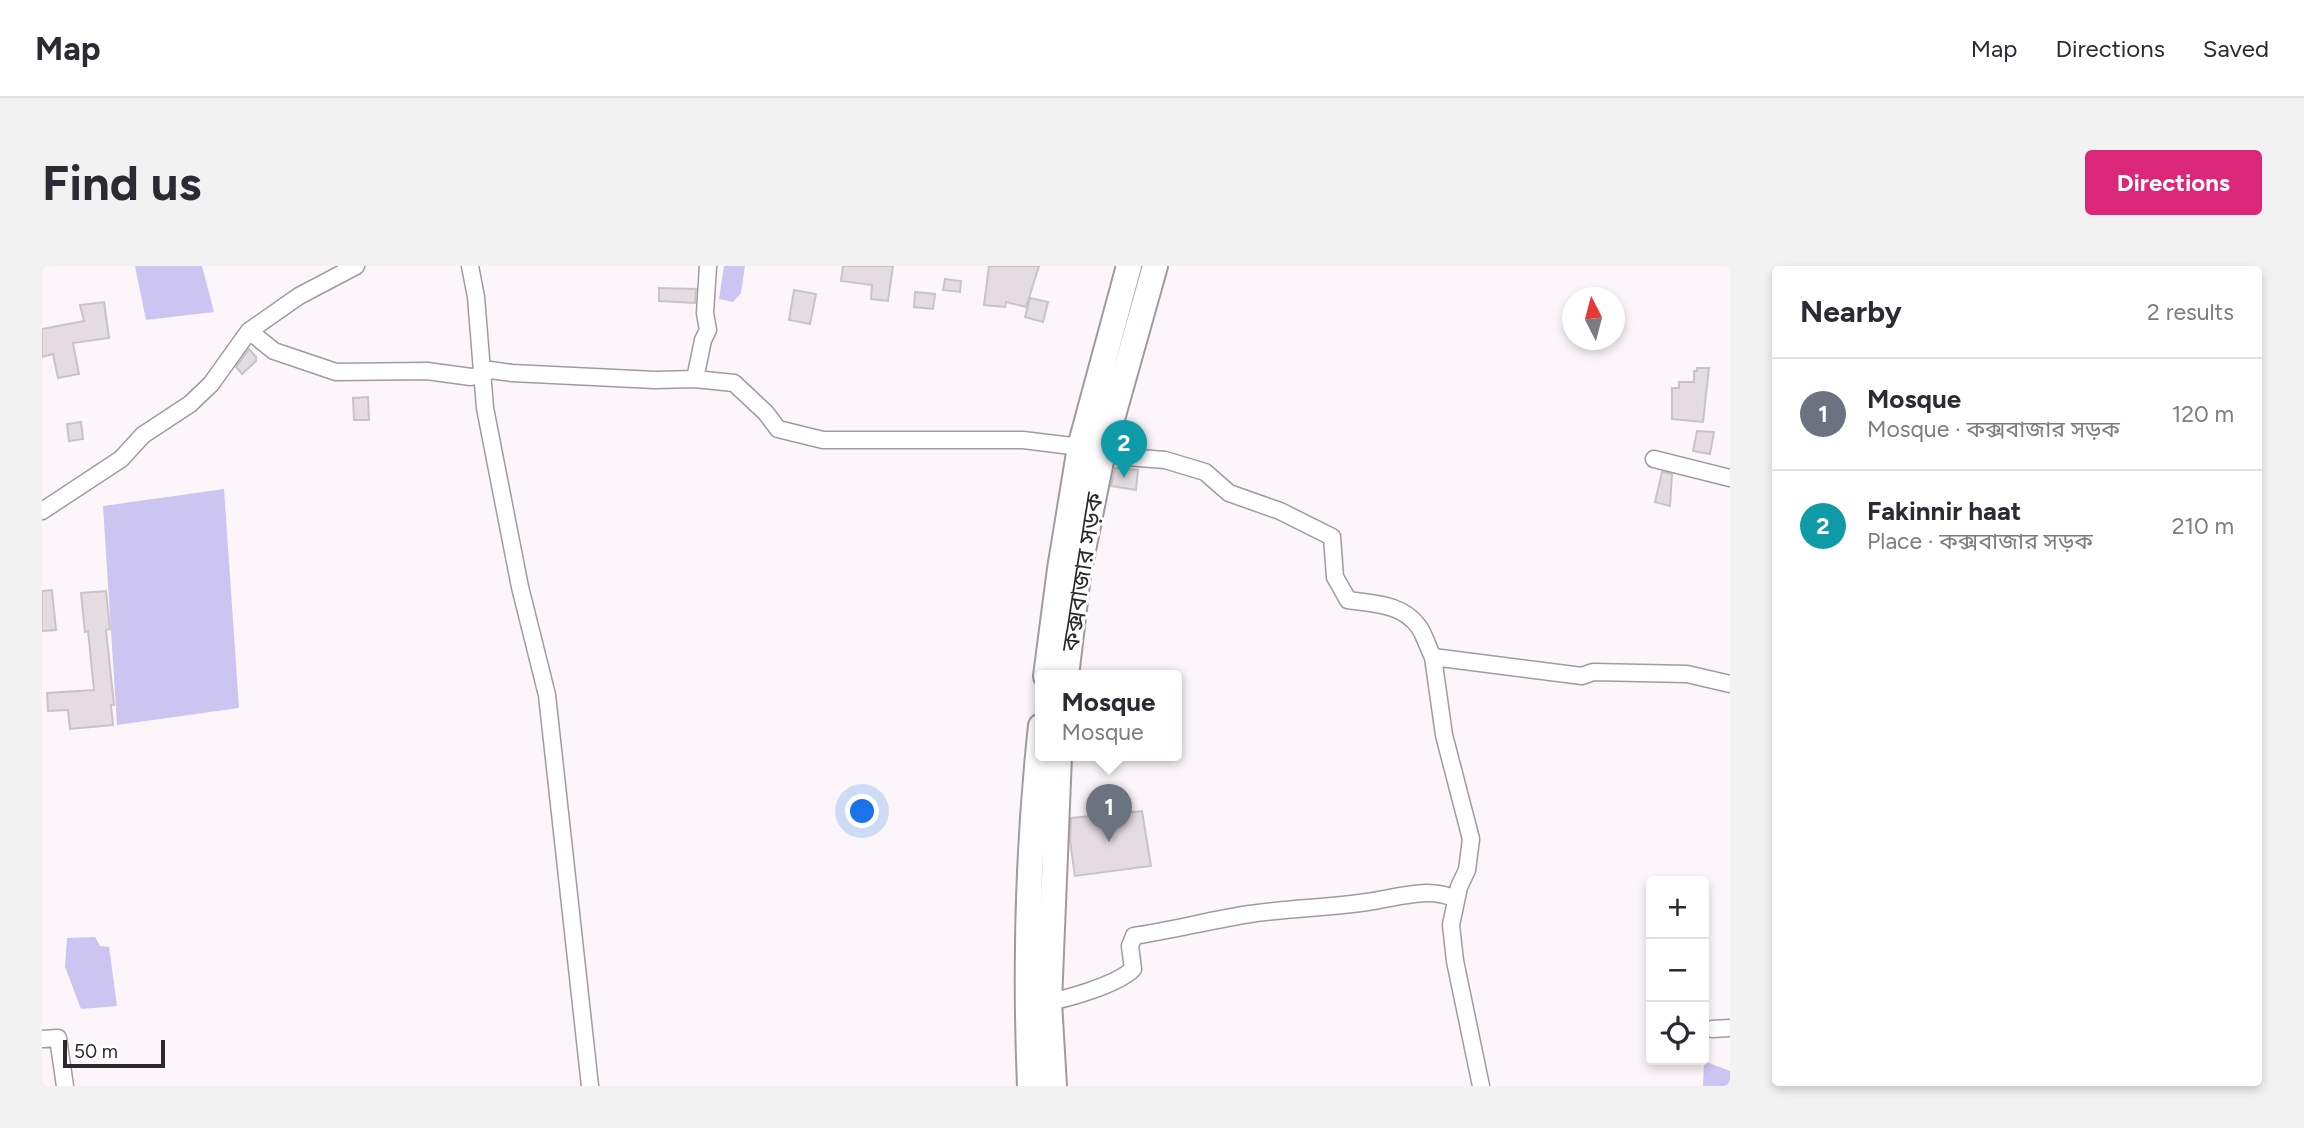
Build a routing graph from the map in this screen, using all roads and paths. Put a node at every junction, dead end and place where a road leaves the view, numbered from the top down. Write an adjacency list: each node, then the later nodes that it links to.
1 (356, 266): 6 (street)
2 (470, 266): 7 (street)
3 (708, 266): 8 (street)
4 (1129, 266): 9 (highway, কক্সবাজার সড়ক)
5 (1155, 266): 9 (highway, কক্সবাজার সড়ক)
6 (248, 331): 7 (street); 12 (street)
7 (482, 375): 8 (street); 25 (street)
8 (695, 379): 9 (street)
9 (1092, 449): 13 (street); 14 (highway, কক্সবাজার সড়ক); 15 (highway, কক্সবাজার সড়ক)
10 (1654, 459): 11 (street)
11 (1730, 478)
12 (42, 511)
13 (1433, 657): 16 (street); 19 (street)
14 (1047, 670)
15 (1067, 670)
16 (1730, 684)
17 (1038, 761): 20 (highway)
18 (1059, 761): 20 (highway)
19 (1456, 899): 20 (street); 28 (street)
20 (1037, 1002): 26 (highway); 27 (highway)
21 (1730, 1028): 22 (street)
22 (1712, 1029)
23 (42, 1040): 24 (street)
24 (65, 1086)
25 (590, 1086)
26 (1030, 1086)
27 (1054, 1086)
28 (1481, 1086)

